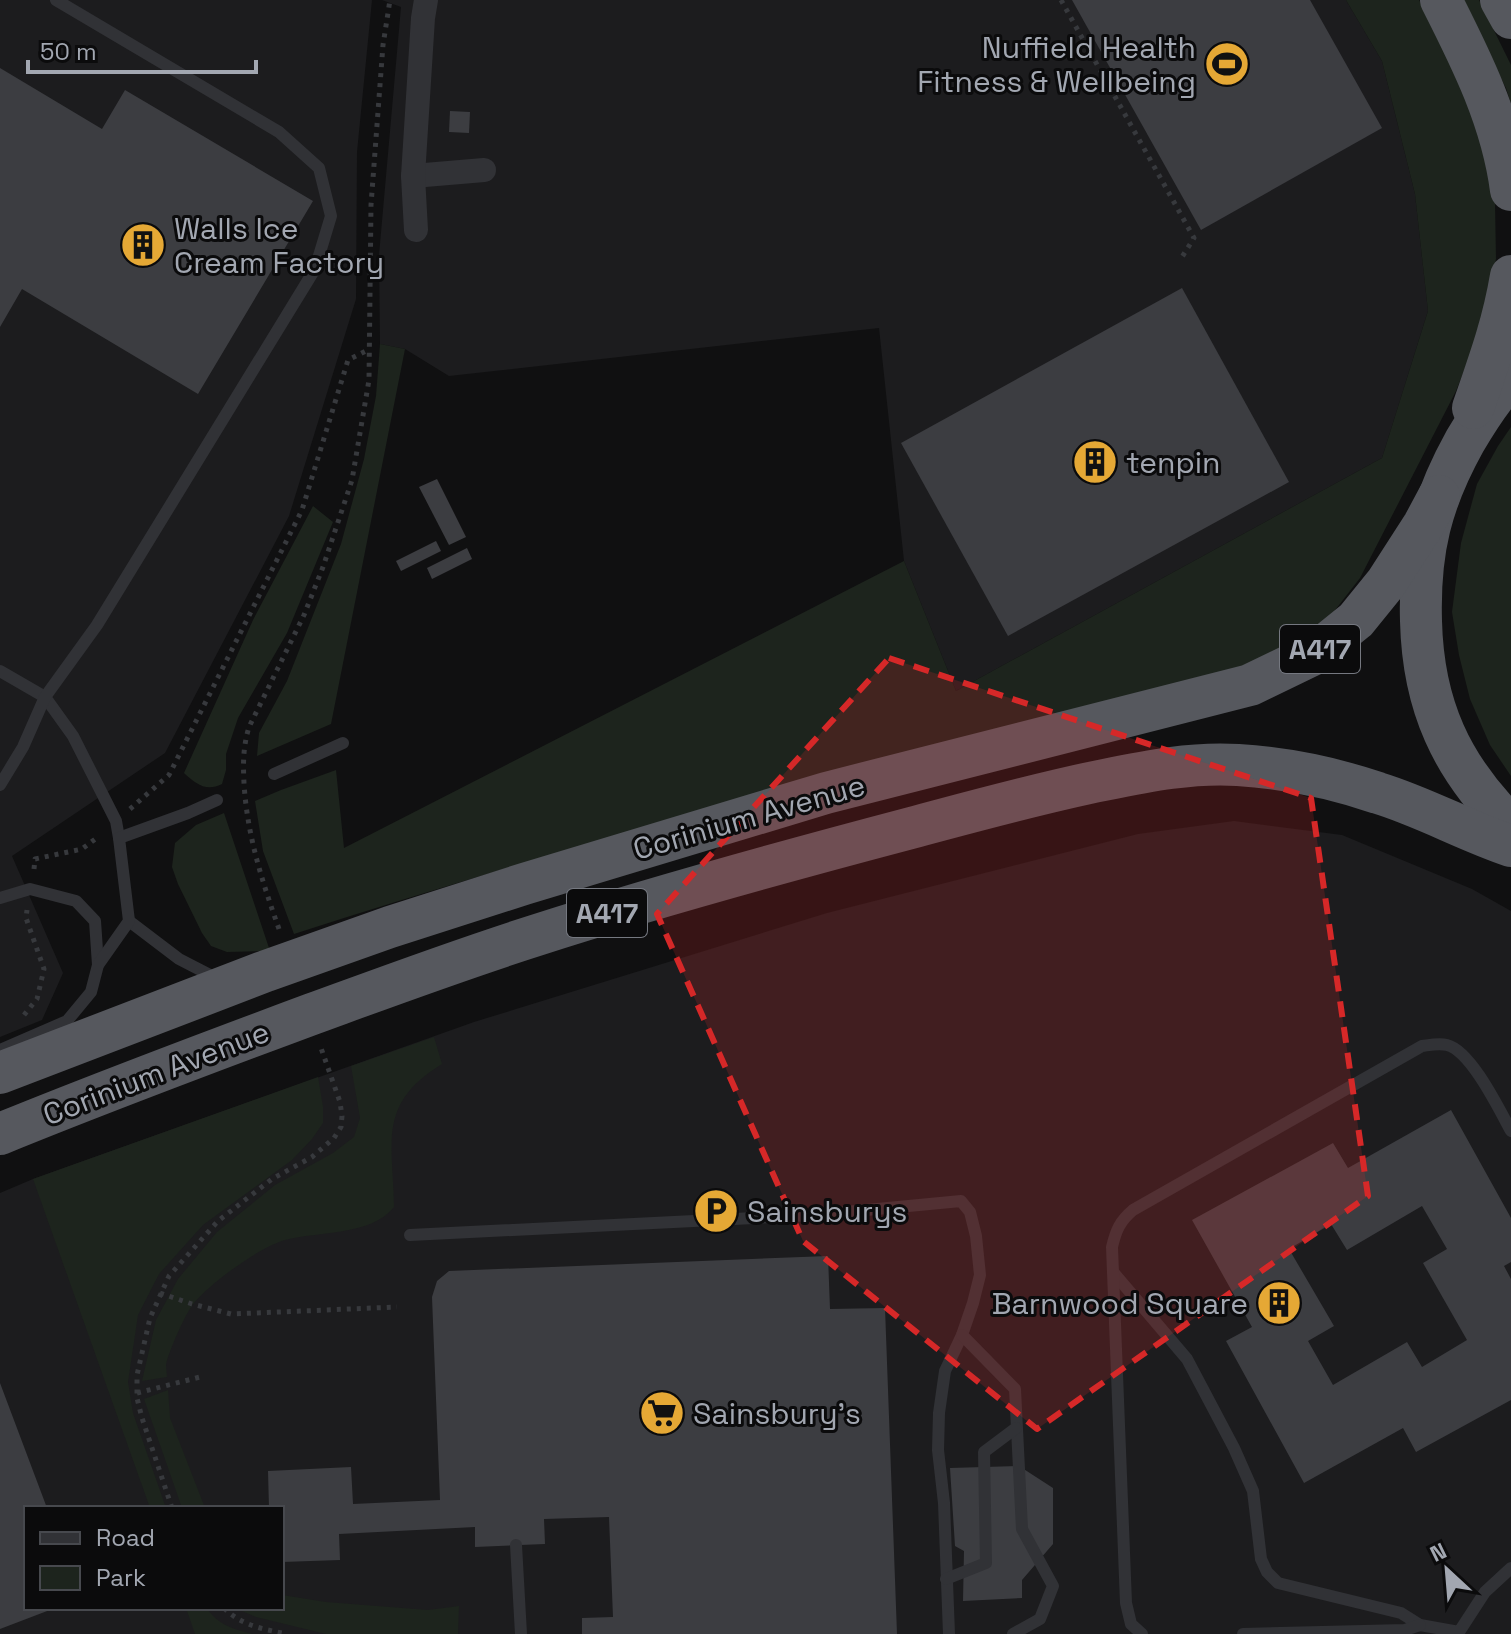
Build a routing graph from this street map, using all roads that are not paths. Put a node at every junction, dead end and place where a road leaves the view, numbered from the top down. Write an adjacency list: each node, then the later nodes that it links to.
1 (56, 0): 14 (lane)
2 (426, 0): 7 (street)
3 (1441, 0): 8 (highway)
4 (1501, 0): 5 (highway)
5 (1511, 18)
6 (484, 170): 7 (street)
7 (413, 176): 9 (street)
8 (1511, 190)
9 (416, 230)
10 (1511, 276): 12 (highway, A417)
11 (1511, 377): 12 (highway)
12 (1444, 482): 19 (highway); 25 (highway, Corinium Avenue / A417)
13 (0, 671): 14 (lane)
14 (45, 697): 17 (lane); 20 (lane)
15 (343, 743): 16 (lane)
16 (274, 774)
17 (0, 785)
18 (217, 800): 20 (lane)
19 (1511, 826)
20 (119, 838): 23 (lane)
21 (1511, 846): 29 (highway, Corinium Avenue / A417)
22 (0, 898): 24 (lane)
23 (129, 921): 24 (lane); 25 (lane)
24 (98, 965): 26 (lane)
25 (266, 971): 27 (highway, Corinium Avenue / A417)
26 (0, 1050)
27 (0, 1073)
28 (1511, 1131): 31 (lane)
29 (0, 1134)
30 (410, 1235): 32 (lane)
31 (1113, 1272): 37 (lane); 42 (lane)
32 (962, 1335): 33 (lane); 36 (lane)
33 (1016, 1428): 36 (lane); 41 (lane)
34 (516, 1545): 39 (lane)
35 (1511, 1568): 38 (lane)
36 (946, 1579): 40 (lane)
37 (1420, 1625): 38 (lane); 43 (lane)
38 (1459, 1633)
39 (521, 1634)
40 (949, 1634)
41 (1013, 1634)
42 (1142, 1634)
43 (1243, 1634)

